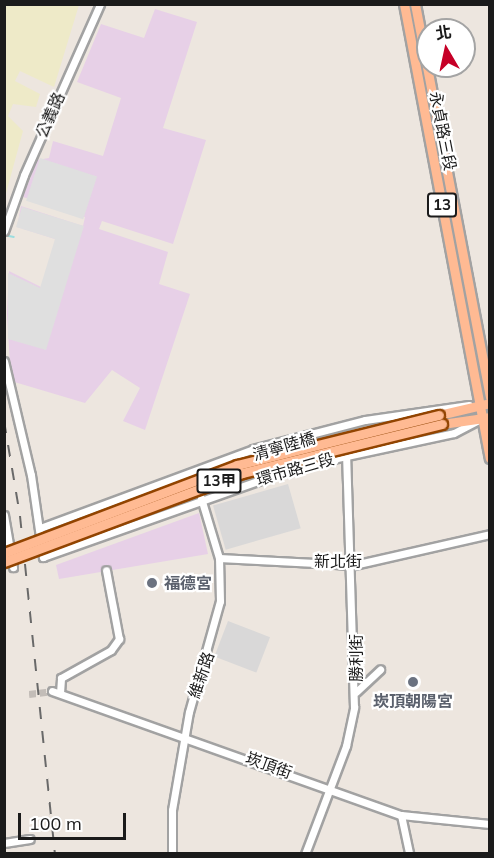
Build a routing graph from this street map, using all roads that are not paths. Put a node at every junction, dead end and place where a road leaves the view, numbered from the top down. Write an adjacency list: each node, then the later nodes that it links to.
1 (100, 4): 4 (street, 公義路)
2 (404, 4): 7 (main road, 永貞路三段 / 13)
3 (415, 4): 6 (main road, 永貞路三段 / 13)
4 (5, 229)
5 (4, 361): 16 (street)
6 (489, 397)
7 (485, 404): 8 (main road, 13); 9 (main road, 13甲); 12 (street, 環市路三段)
8 (486, 417): 9 (main road, 13甲); 10 (street, 環市路三段); 11 (main road, 13)
9 (441, 420): 18 (main road, 清寧陸橋 / 13甲, bridge); 20 (main road, 清寧陸橋 / 13甲, bridge)
10 (346, 454): 13 (street, 環市路三段); 21 (street, 勝利街)
11 (489, 458)
12 (223, 459): 13 (street); 16 (street, 環市路三段)
13 (233, 487): 14 (street, 環市路三段)
14 (201, 498): 16 (street, 環市路三段); 19 (street, 維新路)
15 (4, 514): 20 (street)
16 (40, 528)
17 (489, 534): 21 (street, 新北街)
18 (4, 553)
19 (219, 558): 21 (street, 新北街); 25 (street, 維新路)
20 (9, 565)
21 (354, 565): 24 (street, 勝利街)
22 (106, 570): 25 (street, 崁頂街)
23 (380, 670): 24 (street)
24 (356, 692): 26 (street, 勝利街)
25 (184, 738): 26 (street, 崁頂街); 31 (street, 維新路)
26 (331, 789): 27 (street, 崁頂街); 32 (street, 勝利街)
27 (401, 815): 28 (street, 崁頂街); 33 (street)
28 (489, 824)
29 (30, 839): 30 (street)
30 (4, 843)
31 (172, 854)
32 (305, 854)
33 (409, 854)

